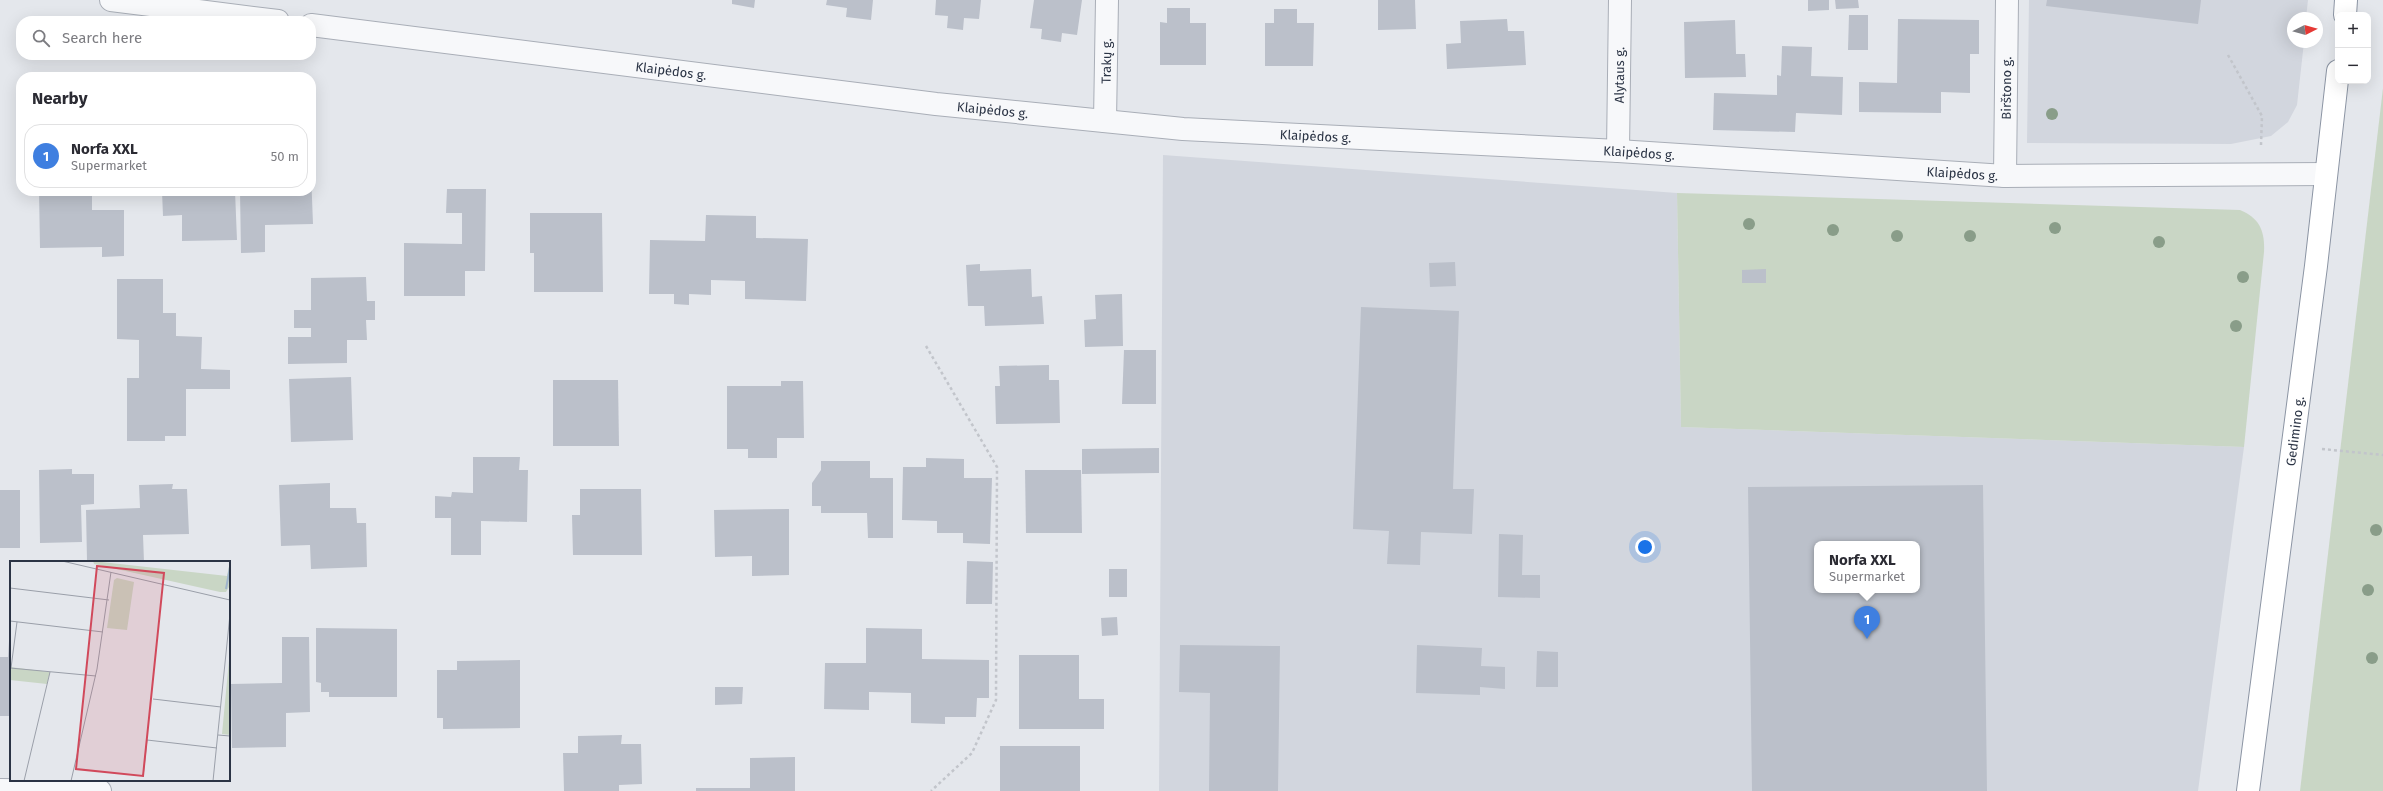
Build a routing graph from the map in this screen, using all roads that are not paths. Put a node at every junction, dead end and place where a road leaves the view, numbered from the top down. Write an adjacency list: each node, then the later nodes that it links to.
1 (111, 0): 7 (street)
2 (1107, 0): 10 (street, Trakų g.)
3 (1620, 0): 11 (street, Alytaus g.)
4 (2007, 0): 13 (street, Birštono g.)
5 (2346, 0): 6 (highway)
6 (2345, 12)
7 (238, 16)
8 (316, 26): 10 (street, Klaipėdos g.)
9 (2336, 84): 12 (highway, Gedimino g.)
10 (1105, 121): 11 (street, Klaipėdos g.)
11 (1618, 151): 13 (street, Klaipėdos g.)
12 (2326, 174): 13 (street, Klaipėdos g.); 16 (highway, Gedimino g.)
13 (2005, 176)
14 (0, 790): 15 (street)
15 (100, 791)
16 (2248, 791)

